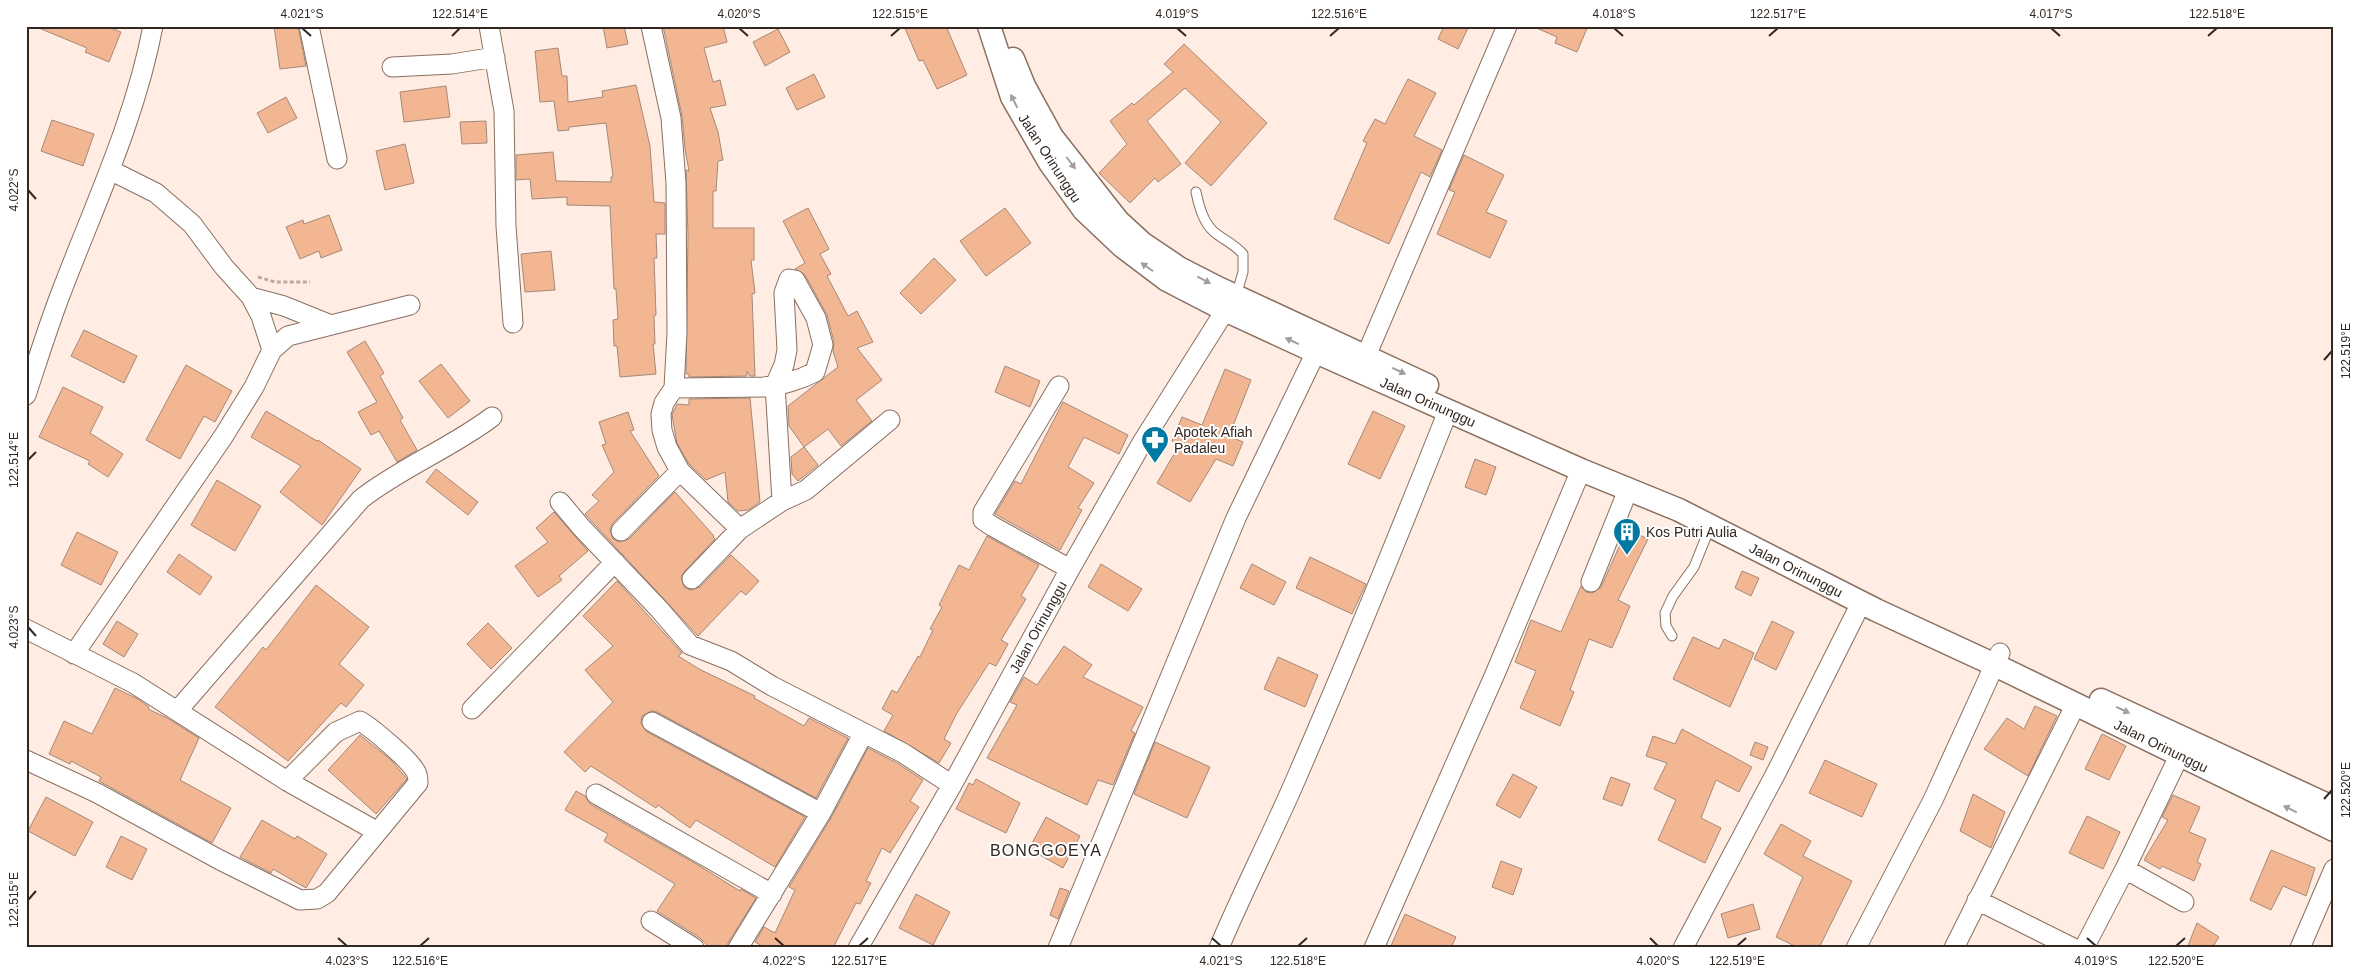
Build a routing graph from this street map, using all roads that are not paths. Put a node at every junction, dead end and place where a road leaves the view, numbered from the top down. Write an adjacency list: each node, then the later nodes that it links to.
1 (152, 26): 11 (street)
2 (309, 26): 10 (street)
3 (489, 26): 8 (street)
4 (651, 26): 23 (street)
5 (989, 26): 14 (street, Jalan Orinunggu, one-way to 5)
6 (1003, 26): 14 (street, Jalan Orinunggu, one-way to 14)
7 (1507, 26): 20 (street)
8 (495, 57): 9 (street); 16 (street)
9 (392, 67)
10 (336, 159)
11 (110, 170): 13 (street); 24 (street)
12 (1196, 192): 14 (lane)
13 (251, 297): 17 (street); 18 (street)
14 (1232, 300): 19 (street, Jalan Orinunggu, one-way to 14); 20 (street, Jalan Orinunggu); 39 (street, Jalan Orinunggu)
15 (410, 305): 17 (street)
16 (514, 323)
17 (331, 325): 18 (street)
18 (272, 350): 45 (street)
19 (1316, 352): 20 (street, Jalan Orinunggu); 70 (street)
20 (1362, 363): 25 (street, Jalan Orinunggu); 31 (street, Jalan Orinunggu, one-way to 31)
21 (775, 385): 21 (street); 23 (street); 32 (street)
22 (1059, 386): 39 (street)
23 (674, 388): 28 (street)
24 (26, 395)
25 (1448, 411): 29 (street, Jalan Orinunggu); 71 (street)
26 (492, 417): 49 (street)
27 (890, 420): 32 (street)
28 (680, 470): 36 (street); 37 (street)
29 (1581, 470): 30 (street, Jalan Orinunggu); 72 (street)
30 (1628, 490): 31 (street, Jalan Orinunggu); 41 (street)
31 (1658, 497): 34 (street, Jalan Orinunggu)
32 (782, 500): 36 (street)
33 (560, 502): 38 (street)
34 (1681, 508): 35 (street, Jalan Orinunggu); 46 (street, Jalan Orinunggu)
35 (1710, 527): 42 (street, Jalan Orinunggu); 44 (lane)
36 (740, 529): 40 (street)
37 (621, 531)
38 (614, 562): 48 (street); 51 (street)
39 (1070, 569): 55 (street, Jalan Orinunggu)
40 (692, 579)
41 (1591, 582)
42 (1861, 603): 46 (street, Jalan Orinunggu); 73 (street)
43 (26, 629): 45 (street)
44 (1672, 636)
45 (74, 654): 49 (street)
46 (1998, 659): 47 (street, Jalan Orinunggu); 57 (street, Jalan Orinunggu, one-way to 57); 74 (street)
47 (2076, 704): 52 (street, Jalan Orinunggu); 64 (street)
48 (472, 709)
49 (178, 710): 54 (street)
50 (652, 722): 58 (street)
51 (863, 734): 55 (street); 58 (street)
52 (2180, 756): 59 (street, Jalan Orinunggu, one-way to 52); 61 (street)
53 (26, 760): 60 (street)
54 (287, 781): 60 (street); 60 (street)
55 (952, 785): 69 (street, Jalan Orinunggu)
56 (596, 794): 63 (street)
57 (2334, 808)
58 (821, 813): 63 (street)
59 (2334, 830)
60 (376, 831)
61 (2125, 869): 65 (street); 77 (street)
62 (2334, 869): 78 (street)
63 (772, 894): 68 (street)
64 (1977, 900): 75 (street); 76 (street)
65 (2184, 902)
66 (650, 921): 67 (street)
67 (694, 948)
68 (738, 948)
69 (858, 948)
70 (1058, 948)
71 (1219, 948)
72 (1374, 948)
73 (1684, 948)
74 (1856, 948)
75 (1954, 948)
76 (2073, 948)
77 (2084, 948)
78 (2300, 948)

